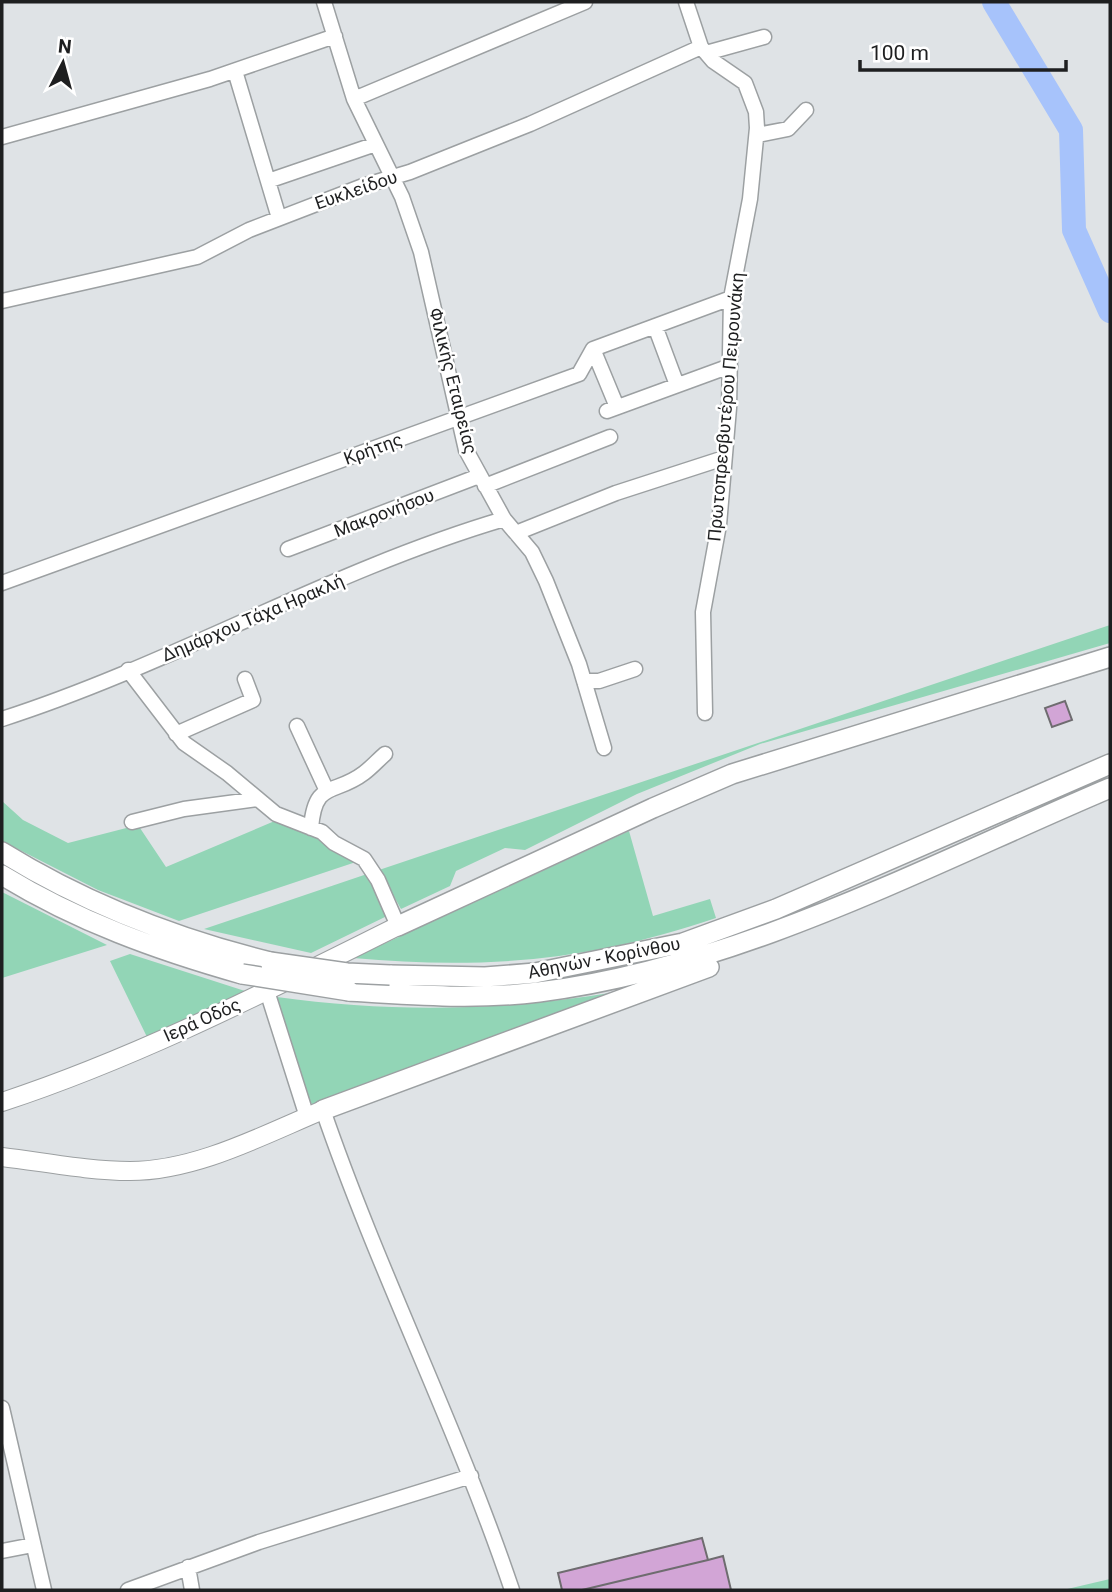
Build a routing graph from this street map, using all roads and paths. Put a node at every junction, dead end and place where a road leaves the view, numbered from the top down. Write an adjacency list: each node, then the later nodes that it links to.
1 (324, 2): 4 (street, Φιλικής Εταιρείας)
2 (585, 2): 8 (street)
3 (686, 2): 6 (street)
4 (335, 36): 7 (street); 8 (street, Φιλικής Εταιρείας)
5 (764, 37): 6 (street, Ευκλείδου)
6 (704, 50): 10 (street, Πρωτοπρεσβυτέρου Πειρουνάκη); 13 (street, Ευκλείδου)
7 (235, 71): 11 (street); 14 (street)
8 (354, 99): 12 (street, Φιλικής Εταιρείας)
9 (806, 110): 10 (street)
10 (757, 135): 16 (street, Πρωτοπρεσβυτέρου Πειρουνάκη)
11 (2, 137)
12 (376, 144): 13 (street, Φιλικής Εταιρείας); 14 (street)
13 (391, 176): 15 (street, Ευκλείδου); 22 (street, Φιλικής Εταιρείας)
14 (268, 181): 15 (street)
15 (279, 218): 17 (street, Ευκλείδου)
16 (731, 298): 18 (street); 20 (street, Πρωτοπρεσβυτέρου Πειρουνάκη)
17 (2, 302)
18 (655, 326): 19 (street); 21 (street)
19 (593, 349): 21 (street); 22 (street, Κρήτης)
20 (730, 366): 21 (street); 24 (street, Πρωτοπρεσβυτέρου Πειρουνάκη)
21 (677, 385)
22 (458, 417): 25 (street, Φιλικής Εταιρείας); 29 (street, Κρήτης)
23 (611, 437): 25 (street, Μακρονήσου)
24 (724, 458): 27 (street); 35 (street, Πρωτοπρεσβυτέρου Πειρουνάκη)
25 (482, 481): 26 (street, Φιλικής Εταιρείας); 28 (street, Μακρονήσου)
26 (504, 519): 27 (street, Φιλικής Εταιρείας); 32 (street, Δημάρχου Τάχα Ηρακλή)
27 (516, 533): 34 (street, Φιλικής Εταιρείας)
28 (288, 549)
29 (2, 583)
30 (1110, 657): 49 (highway)
31 (635, 669): 34 (street)
32 (128, 670): 36 (street, Δημάρχου Τάχα Ηρακλή); 38 (street)
33 (245, 679): 38 (street)
34 (584, 681): 39 (street, Φιλικής Εταιρείας)
35 (705, 713)
36 (2, 719)
37 (297, 726): 43 (street)
38 (176, 734): 44 (street)
39 (604, 748)
40 (385, 754): 43 (street)
41 (1110, 764): 47 (highway, Αθηνών - Κορίνθου, bridge)
42 (1110, 788): 50 (highway, Αθηνών - Κορίνθου)
43 (326, 789): 46 (street)
44 (258, 799): 45 (street); 46 (street)
45 (132, 822)
46 (311, 828): 49 (street)
47 (2, 852)
48 (2, 875): 50 (highway, Αθηνών - Κορίνθου, bridge)
49 (398, 926): 51 (main road, Ιερά Οδός)
50 (784, 927): 53 (highway)
51 (267, 991): 52 (main road, Ιερά Οδός); 53 (street)
52 (2, 1102)
53 (315, 1114): 54 (main road); 56 (street)
54 (2, 1157)
55 (2, 1408): 57 (street)
56 (471, 1476): 59 (street); 63 (street)
57 (33, 1545): 58 (street); 61 (street)
58 (2, 1551)
59 (188, 1567): 60 (street); 62 (street)
60 (137, 1588)
61 (44, 1590)
62 (192, 1590)
63 (513, 1590)

